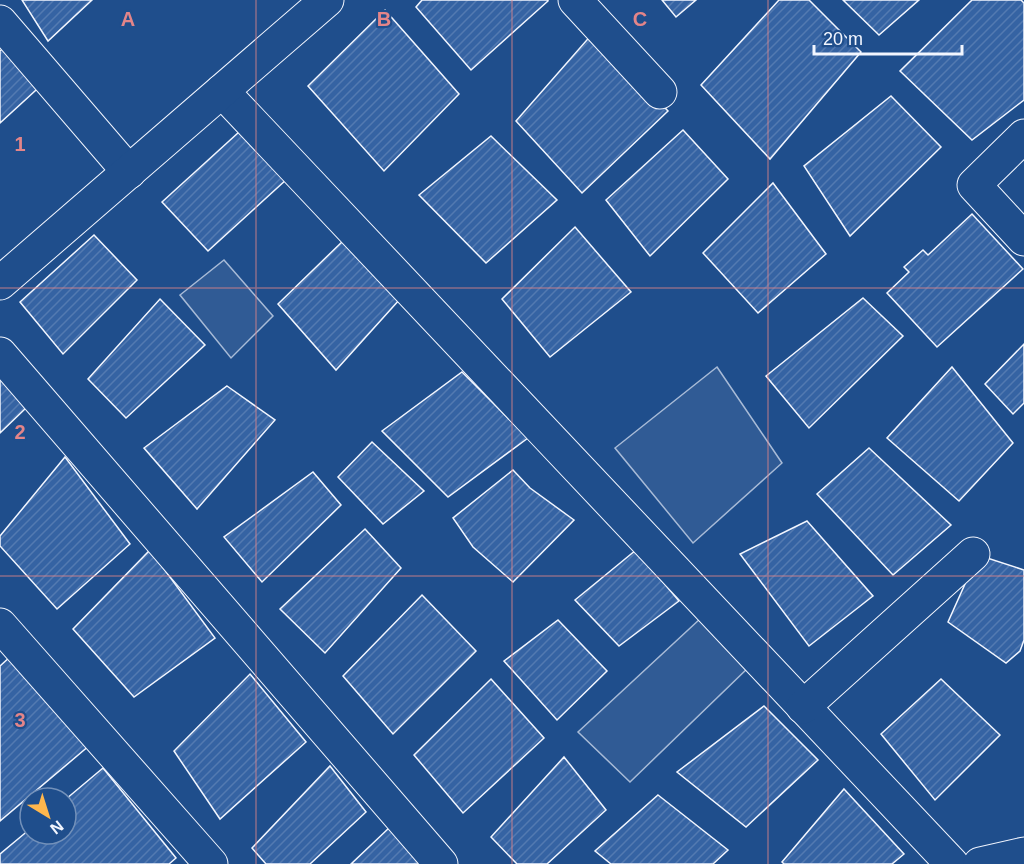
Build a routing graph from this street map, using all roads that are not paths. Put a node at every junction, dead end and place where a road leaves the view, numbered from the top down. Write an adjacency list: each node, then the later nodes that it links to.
1 (327, 0): 4 (street)
2 (575, 0): 5 (street)
3 (0, 22): 7 (street)
4 (222, 91): 7 (street); 13 (street)
5 (660, 92)
6 (1024, 136): 8 (street)
7 (129, 172): 9 (street)
8 (1024, 239)
9 (0, 283)
10 (0, 354): 16 (street)
11 (973, 554): 13 (street)
12 (0, 625): 15 (street)
13 (803, 707): 17 (street)
14 (1024, 854): 18 (street)
15 (211, 864)
16 (441, 864)
17 (952, 864)
18 (980, 864)

